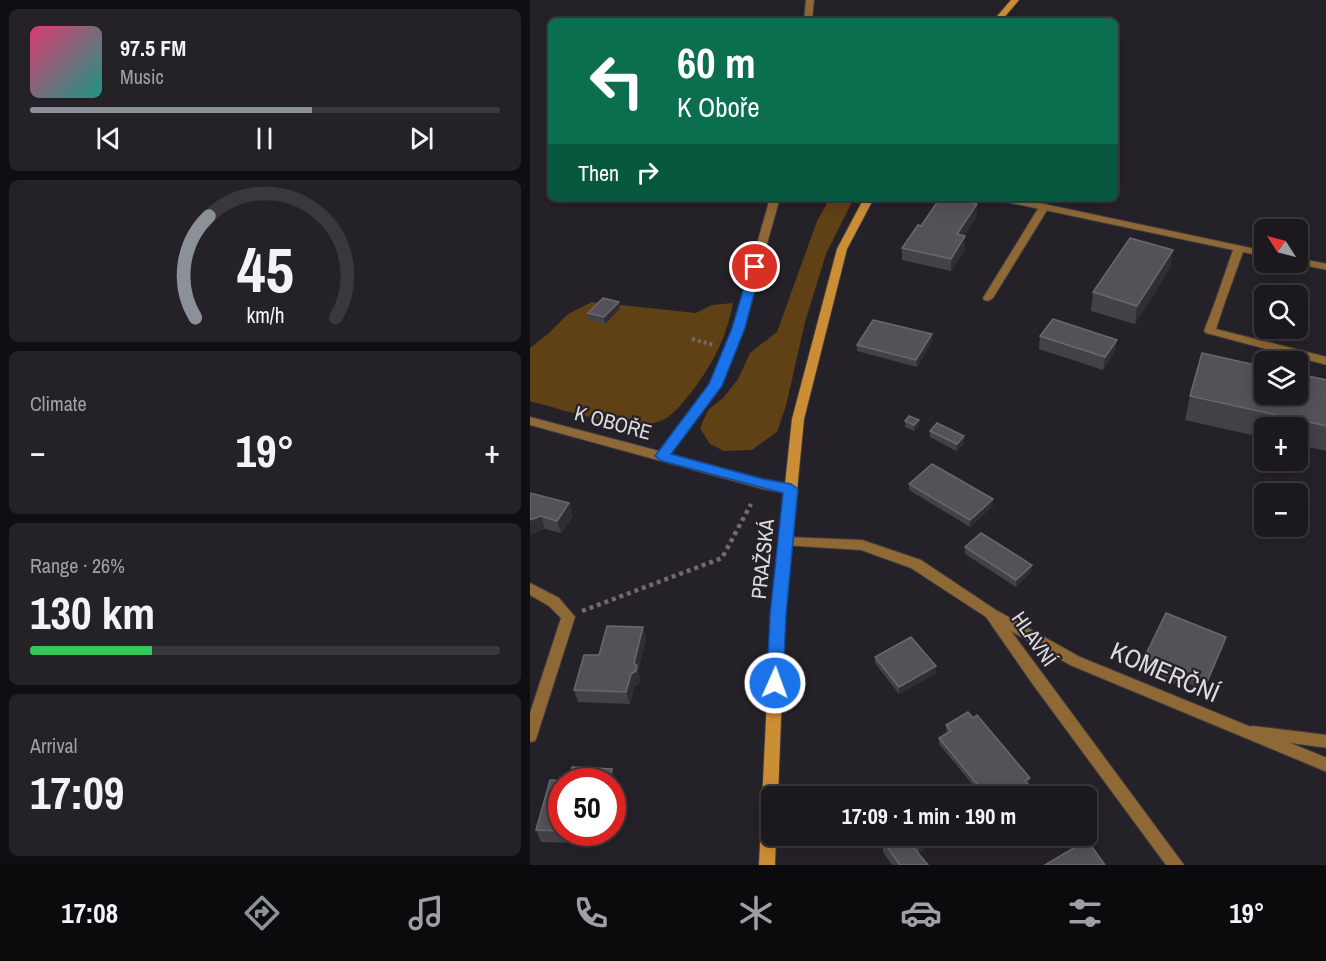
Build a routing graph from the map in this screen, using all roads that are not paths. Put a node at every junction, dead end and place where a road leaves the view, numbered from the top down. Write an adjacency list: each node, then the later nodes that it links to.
1 (810, 0): 3 (street)
2 (1015, 0): 4 (main road)
3 (808, 18)
4 (1000, 18)
5 (774, 201): 16 (street)
6 (867, 201): 17 (main road, PRAŽSKÁ)
7 (1016, 201): 8 (street)
8 (1044, 207): 9 (street); 13 (street)
9 (1239, 249): 10 (street); 14 (street)
10 (1254, 252)
11 (1308, 263): 12 (street)
12 (1326, 267)
13 (988, 298)
14 (1326, 361)
15 (530, 421): 16 (street, K OBOŘE)
16 (662, 456): 17 (street, K OBOŘE)
17 (791, 489): 18 (main road, PRAŽSKÁ)
18 (787, 542): 20 (street, HLAVNÍ); 25 (main road, PRAŽSKÁ)
19 (530, 588): 22 (street)
20 (991, 613): 21 (street, KOMERČNÍ); 26 (street, HLAVNÍ)
21 (1243, 730): 23 (street); 24 (street, KOMERČNÍ)
22 (530, 736)
23 (1326, 742)
24 (1326, 765)
25 (767, 865)
26 (1176, 865)

